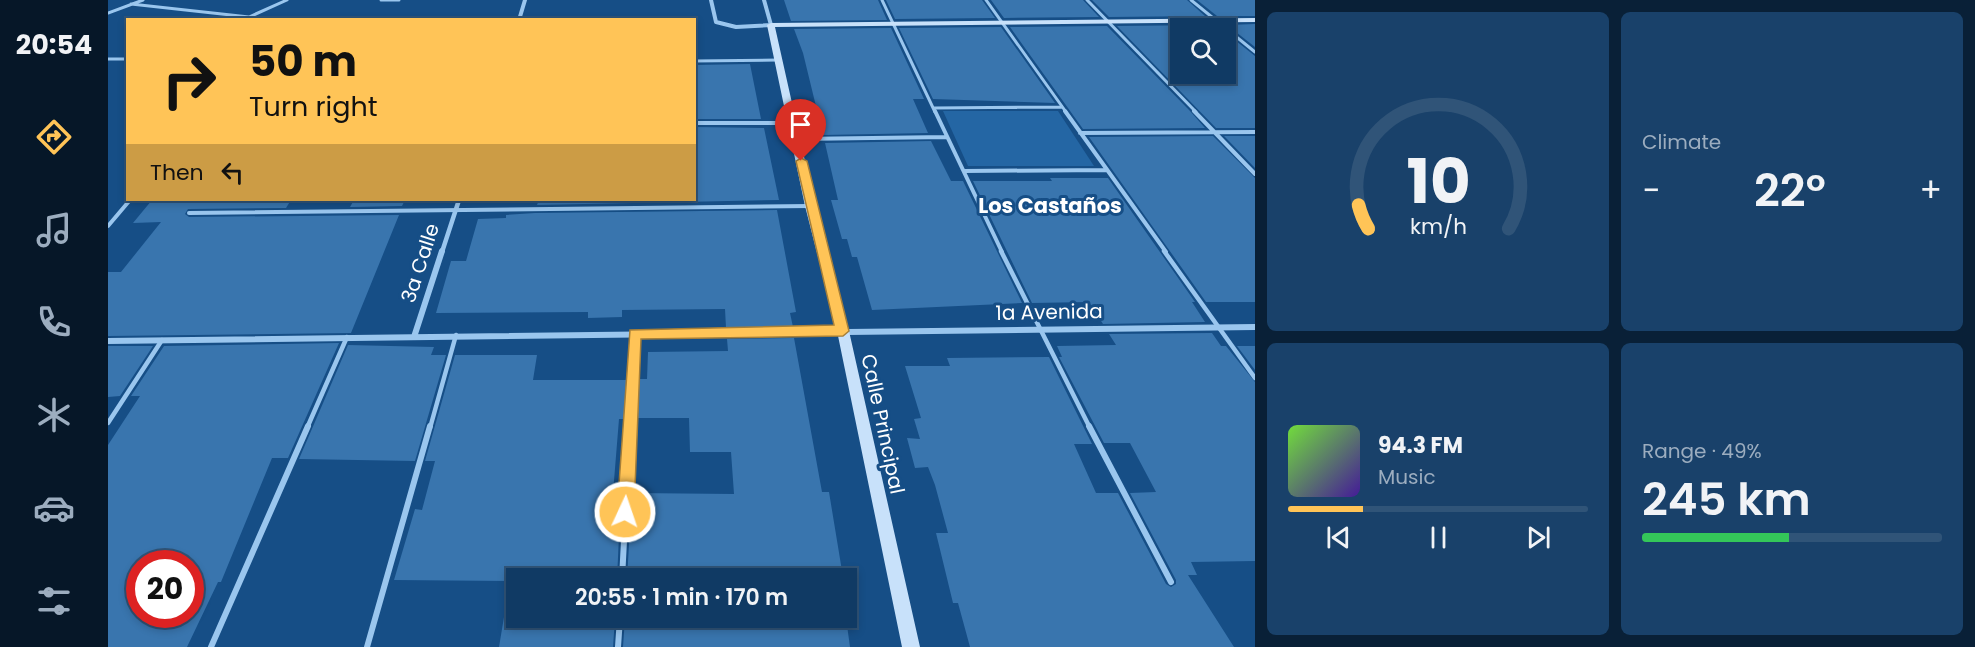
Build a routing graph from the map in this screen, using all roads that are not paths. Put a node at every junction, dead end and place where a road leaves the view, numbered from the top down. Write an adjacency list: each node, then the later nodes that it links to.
1 (143, 0): 12 (lane)
2 (287, 0): 12 (lane)
3 (381, 0): 4 (lane)
4 (399, 0)
5 (525, 0): 14 (street)
6 (711, 0): 22 (street)
7 (764, 0): 22 (street, Calle Principal)
8 (882, 0): 21 (lane)
9 (986, 0): 20 (lane)
10 (1087, 0): 19 (lane)
11 (1191, 0): 15 (lane)
12 (131, 4): 13 (lane)
13 (108, 13)
14 (520, 18)
15 (1214, 18)
16 (1236, 20): 17 (street)
17 (1255, 20)
18 (1170, 21): 19 (street)
19 (1107, 22): 20 (street); 33 (lane)
20 (1002, 23): 21 (street); 29 (lane)
21 (894, 24): 22 (street); 30 (lane)
22 (771, 25): 27 (street, Calle Principal)
23 (1236, 36): 24 (lane)
24 (1255, 52)
25 (108, 59): 26 (lane)
26 (126, 59)
27 (778, 60): 28 (lane); 32 (street, Calle Principal)
28 (696, 61)
29 (1062, 107): 30 (lane); 35 (lane)
30 (934, 108): 36 (lane)
31 (696, 123): 32 (lane)
32 (793, 123): 37 (street, Calle Principal)
33 (1214, 132): 34 (lane); 35 (lane); 40 (lane)
34 (1255, 132)
35 (1080, 133): 38 (lane)
36 (947, 137): 37 (lane); 39 (lane)
37 (797, 139): 43 (street, Calle Principal)
38 (1107, 170): 39 (lane); 47 (lane)
39 (964, 171): 49 (lane)
40 (1255, 174)
41 (129, 201): 46 (lane)
42 (459, 201): 44 (street, 3a Calle)
43 (810, 206): 44 (lane); 50 (street, Calle Principal)
44 (455, 210): 45 (lane); 54 (street, 3a Calle)
45 (189, 213)
46 (108, 226)
47 (1219, 327): 48 (street, 1a Avenida); 49 (street, 1a Avenida); 57 (lane)
48 (1255, 327)
49 (1038, 329): 50 (street, 1a Avenida); 60 (lane)
50 (843, 331): 51 (street, 1a Avenida); 65 (street, Calle Principal)
51 (635, 333): 52 (street, 1a Avenida); 59 (lane)
52 (456, 335): 54 (street, 1a Avenida); 63 (lane)
53 (347, 337): 54 (street, 1a Avenida); 55 (street, 1a Avenida); 62 (lane)
54 (414, 337)
55 (162, 340): 56 (street, 1a Avenida); 58 (lane)
56 (108, 341)
57 (1255, 378)
58 (108, 423)
59 (623, 568)
60 (1172, 582)
61 (619, 628): 64 (lane)
62 (211, 647)
63 (367, 647)
64 (618, 647)
65 (911, 647)

